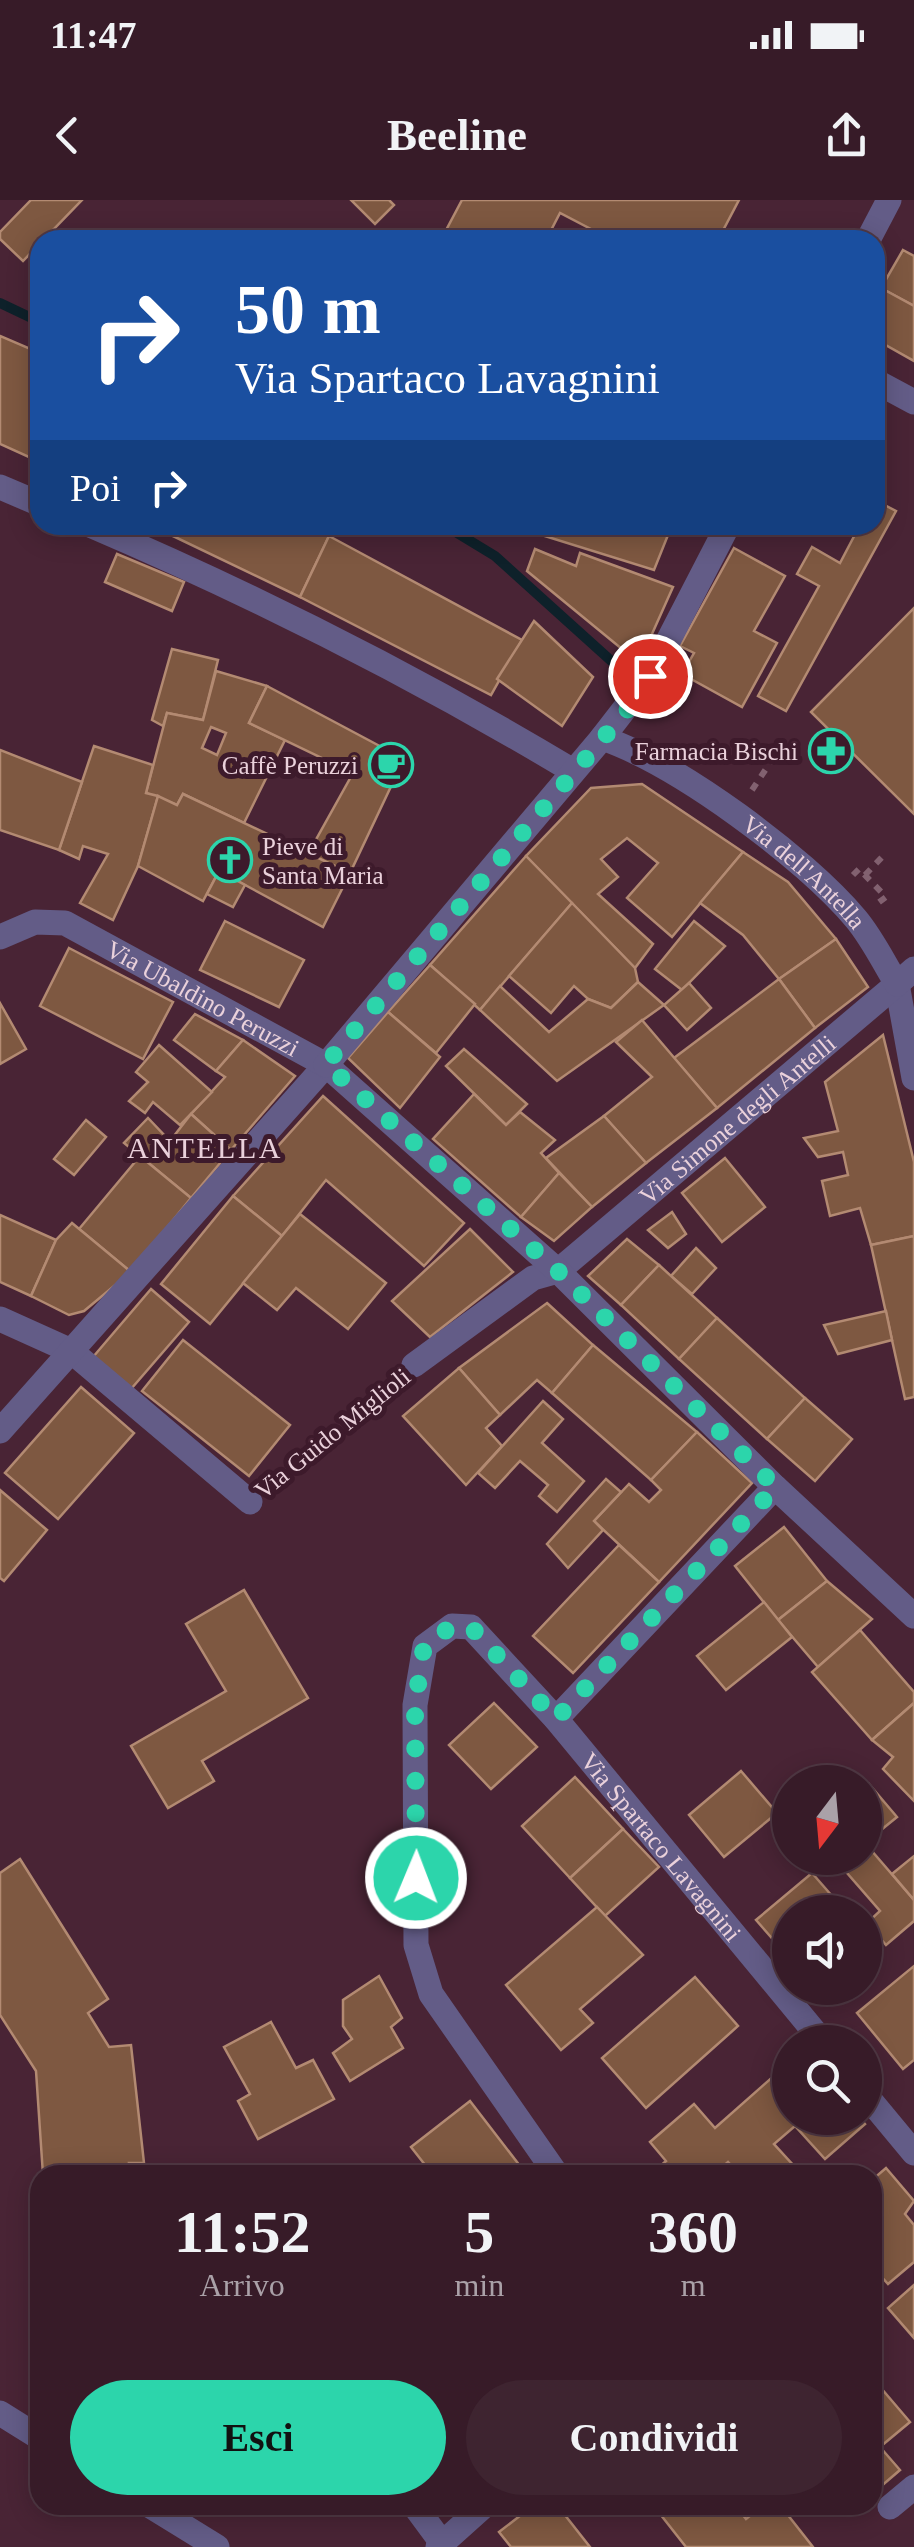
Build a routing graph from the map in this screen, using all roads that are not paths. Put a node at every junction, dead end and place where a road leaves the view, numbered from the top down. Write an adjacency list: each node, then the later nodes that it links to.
1 (888, 200): 2 (street)
2 (873, 230)
3 (885, 386): 4 (street)
4 (914, 402)
5 (0, 487): 6 (street)
6 (30, 500)
7 (114, 535): 10 (street)
8 (723, 535): 9 (street)
9 (602, 738): 10 (street); 12 (street, Via dell'Antella)
10 (572, 771): 13 (street)
11 (0, 937): 13 (street, Via Ubaldino Peruzzi)
12 (905, 977): 14 (street, Via dell'Antella); 15 (street, Via Simone degli Antelli)
13 (326, 1064): 15 (street, Via Ubaldino Peruzzi); 17 (street)
14 (914, 1078)
15 (558, 1271): 18 (street, Via Guido Miglioli); 20 (street, Via Ubaldino Peruzzi)
16 (0, 1319): 17 (street, Via Guido Miglioli)
17 (71, 1351): 19 (street); 21 (street, Via Guido Miglioli)
18 (414, 1365)
19 (0, 1431)
20 (776, 1487): 22 (street, Via Ubaldino Peruzzi); 23 (street)
21 (250, 1502)
22 (914, 1616)
23 (556, 1719): 24 (street, Via Spartaco Lavagnini); 27 (street, Via Spartaco Lavagnini)
24 (809, 2025)
25 (882, 2114): 26 (street)
26 (914, 2153)
27 (551, 2165)
28 (0, 2413): 29 (street)
29 (30, 2432)
30 (914, 2486): 31 (street)
31 (890, 2507)
32 (165, 2515): 36 (street)
33 (420, 2515): 35 (street)
34 (474, 2515): 35 (street)
35 (440, 2545)
36 (216, 2547)

